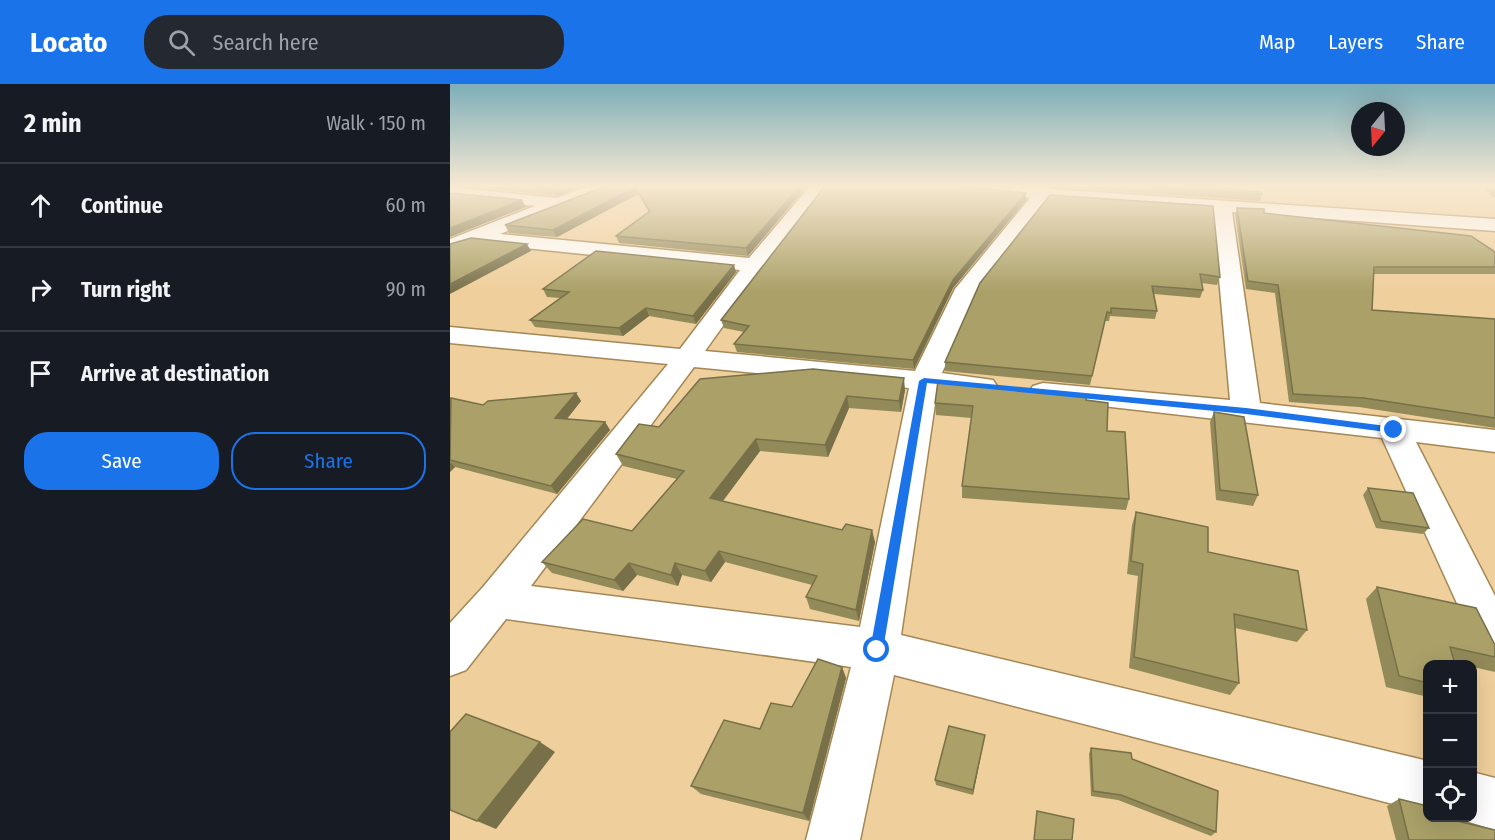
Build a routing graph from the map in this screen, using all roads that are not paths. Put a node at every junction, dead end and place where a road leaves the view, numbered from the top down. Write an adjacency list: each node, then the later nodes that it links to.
1 (514, 221): 7 (street)
2 (790, 221): 9 (street)
3 (1018, 221): 12 (street)
4 (1218, 221): 13 (street)
5 (1446, 221): 6 (street)
6 (1490, 233)
7 (474, 237): 8 (street); 9 (street)
8 (450, 246)
9 (755, 265): 11 (street)
10 (451, 336): 11 (street)
11 (686, 359): 12 (street); 16 (street)
12 (924, 381): 13 (street); 18 (street)
13 (1246, 411): 14 (street)
14 (1394, 430): 15 (street); 17 (street)
15 (1495, 441)
16 (497, 600): 18 (street); 19 (street)
17 (1495, 640)
18 (877, 650): 20 (street); 23 (street)
19 (450, 655)
20 (1423, 786)
21 (1477, 799): 22 (street)
22 (1495, 804)
23 (833, 840)

